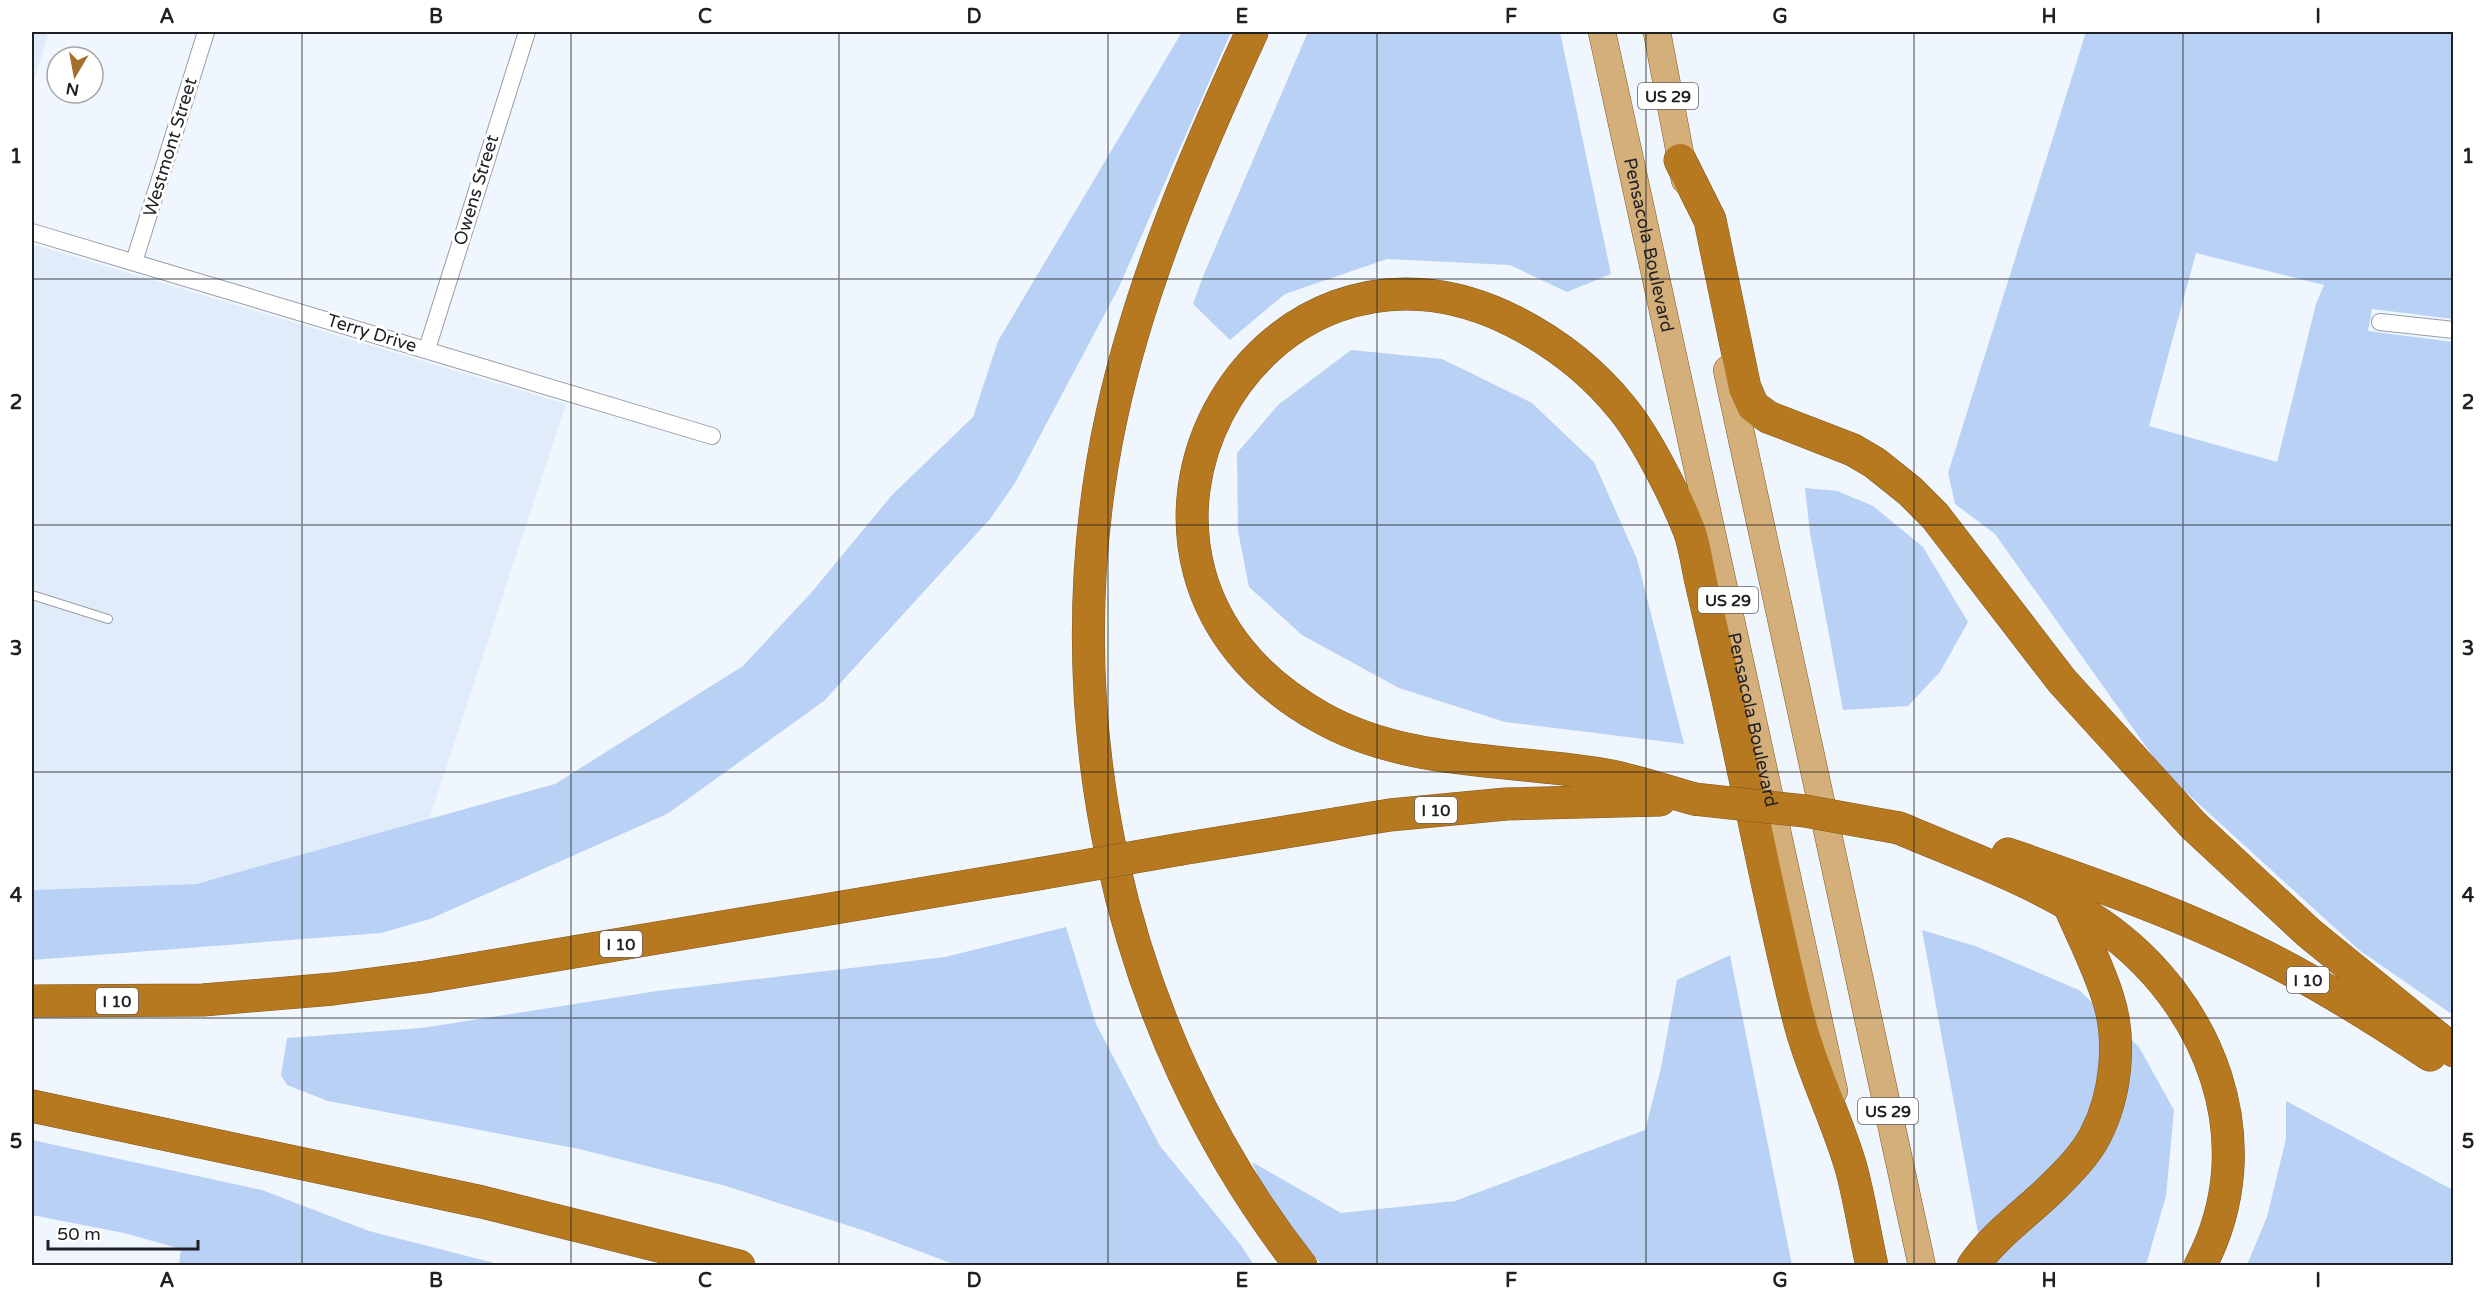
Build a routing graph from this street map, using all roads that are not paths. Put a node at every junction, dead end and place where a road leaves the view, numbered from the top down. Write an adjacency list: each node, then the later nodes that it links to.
1 (206, 32): 8 (street, Westmont Street)
2 (527, 32): 11 (street, Owens Street)
3 (1252, 32): 24 (highway)
4 (1602, 32): 22 (main road, Pensacola Boulevard / US 29)
5 (1657, 32): 6 (main road, US 29)
6 (1680, 160): 19 (highway); 26 (main road, US 29)
7 (32, 232): 8 (street, Terry Drive)
8 (134, 262): 11 (street, Terry Drive)
9 (2380, 322): 10 (street)
10 (2454, 330)
11 (427, 349): 12 (street, Terry Drive)
12 (712, 436)
13 (32, 595): 14 (lane)
14 (108, 620)
15 (1694, 799): 16 (highway, I 10, bridge); 18 (highway, I 10, bridge); 22 (highway)
16 (1899, 828): 17 (highway); 20 (highway, I 10)
17 (2069, 905): 27 (highway); 28 (highway)
18 (32, 1001)
19 (2454, 1051)
20 (2454, 1070)
21 (32, 1106): 23 (highway)
22 (1851, 1169): 25 (highway, Pensacola Boulevard / US 29)
23 (739, 1266)
24 (1301, 1266)
25 (1872, 1266)
26 (1922, 1266)
27 (1973, 1266)
28 (2200, 1266)

